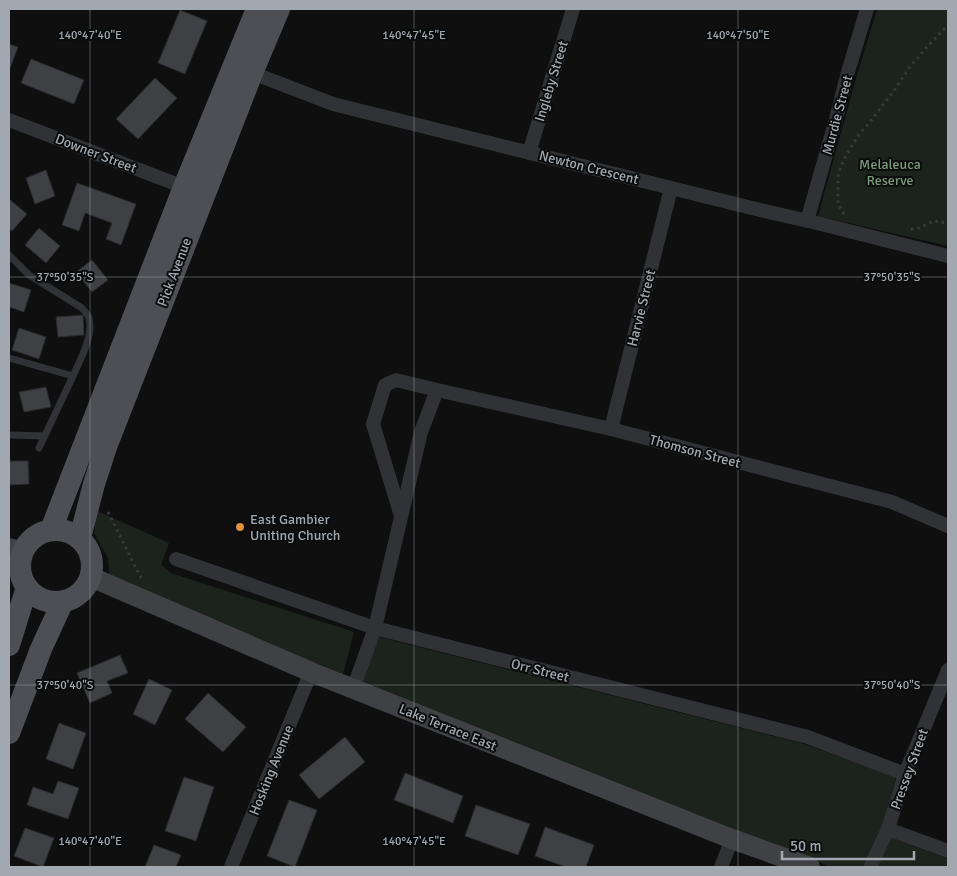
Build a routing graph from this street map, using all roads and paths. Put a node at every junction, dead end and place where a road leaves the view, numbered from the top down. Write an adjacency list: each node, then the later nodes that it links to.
1 (257, 9): 6 (main road, Pick Avenue)
2 (279, 9): 6 (main road, Pick Avenue)
3 (573, 9): 8 (street, Ingleby Street)
4 (867, 9): 12 (street, Murdie Street)
5 (948, 25): 11 (path)
6 (243, 69): 8 (street, Newton Crescent); 9 (main road, Pick Avenue); 28 (main road, Pick Avenue)
7 (9, 120): 9 (street, Downer Street)
8 (529, 153): 10 (street, Newton Crescent)
9 (184, 187): 27 (main road, Pick Avenue)
10 (671, 188): 12 (street, Newton Crescent); 20 (street, Harvie Street)
11 (851, 216)
12 (807, 221): 16 (street, Newton Crescent)
13 (948, 223): 14 (path)
14 (909, 230)
15 (9, 255): 18 (lane)
16 (948, 256)
17 (9, 358): 18 (lane)
18 (73, 376): 22 (lane)
19 (437, 390): 20 (street, Thomson Street); 25 (street, Thomson Street); 25 (street, Thomson Street)
20 (611, 429): 26 (street, Thomson Street)
21 (12, 435): 22 (lane)
22 (44, 436): 23 (lane)
23 (39, 448)
24 (105, 505): 34 (path)
25 (401, 516): 35 (street, Thomson Street)
26 (948, 526)
27 (51, 530): 28 (main road); 29 (main road)
28 (80, 538): 31 (main road)
29 (16, 550): 32 (main road)
30 (176, 559): 35 (street, Orr Street)
31 (91, 577): 33 (main road); 34 (street, Lake Terrace East)
32 (27, 587): 33 (main road); 36 (main road)
33 (63, 601): 40 (main road)
34 (154, 604): 38 (street, Lake Terrace East)
35 (375, 628): 39 (street, Thomson Street); 41 (street, Orr Street)
36 (9, 645)
37 (948, 670): 41 (street, Pressey Street)
38 (311, 672): 39 (street, Lake Terrace East); 45 (street, Hosking Avenue)
39 (353, 689): 43 (street, Lake Terrace East)
40 (9, 733)
41 (905, 774): 42 (street, Pressey Street)
42 (888, 828): 44 (street); 48 (street, Pressey Street)
43 (732, 838): 46 (street); 47 (street, Lake Terrace East)
44 (948, 851)
45 (231, 867)
46 (721, 867)
47 (810, 867)
48 (870, 867)

